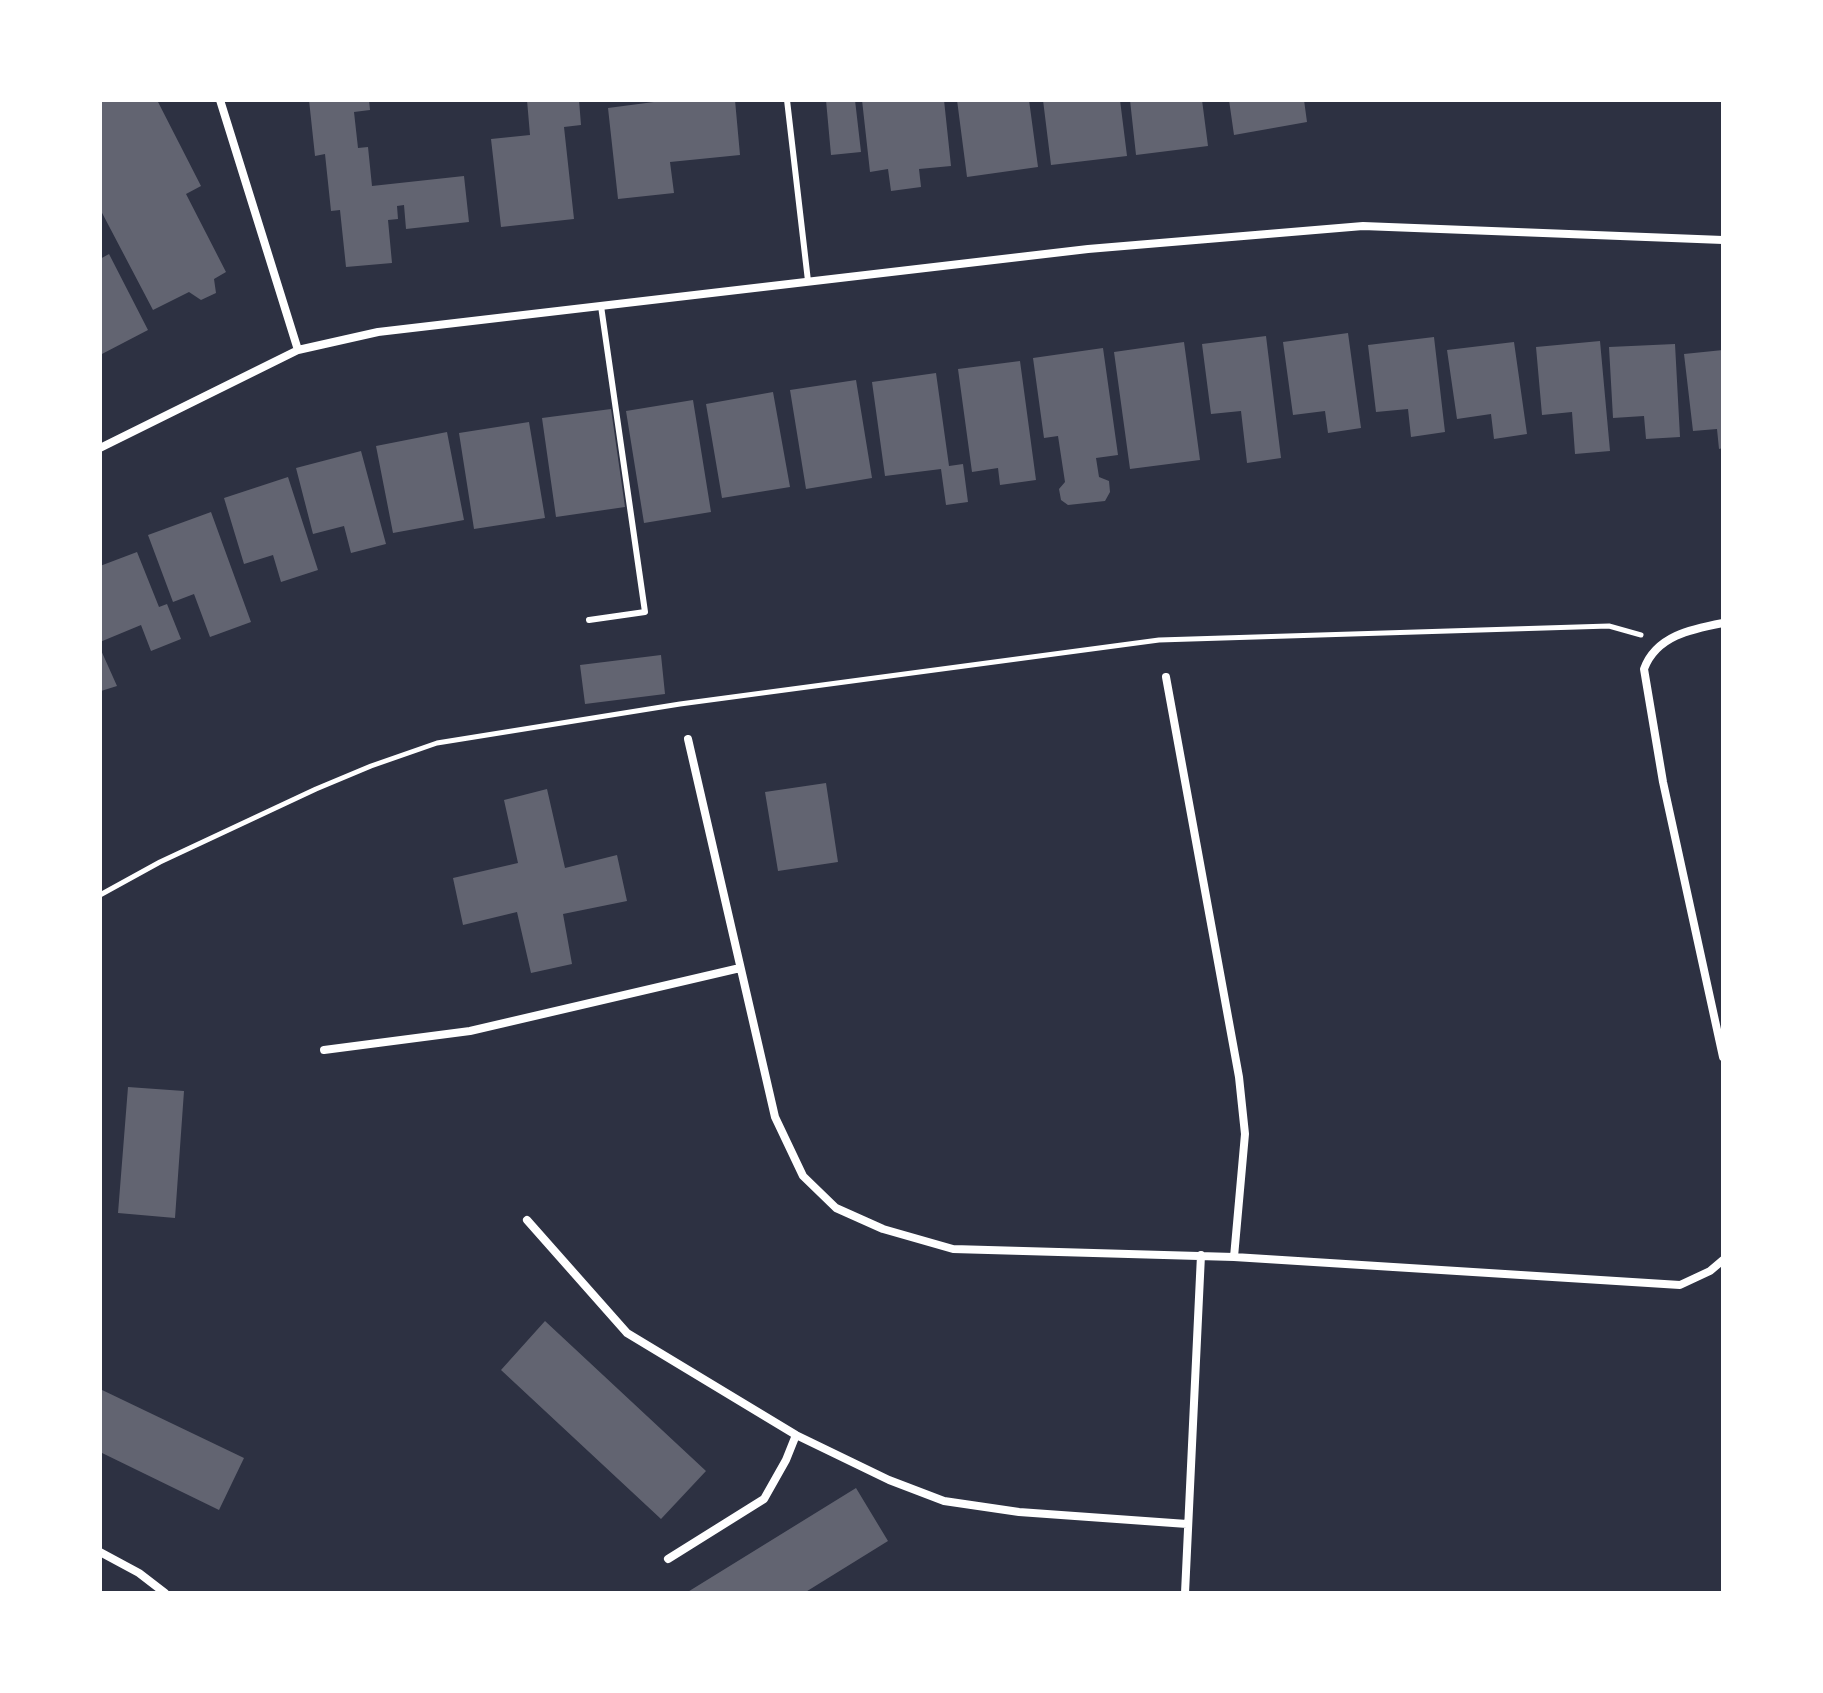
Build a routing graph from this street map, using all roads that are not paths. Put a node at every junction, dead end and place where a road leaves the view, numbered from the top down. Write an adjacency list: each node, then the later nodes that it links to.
1 (220, 100): 6 (street)
2 (787, 100): 4 (lane)
3 (1723, 240): 4 (street)
4 (808, 281): 5 (street)
5 (601, 306): 6 (street); 8 (lane)
6 (298, 350): 7 (street)
7 (100, 448)
8 (589, 620)
9 (1723, 623): 14 (street)
10 (1166, 677): 17 (street)
11 (688, 739): 12 (street)
12 (740, 968): 13 (street); 16 (street)
13 (324, 1050)
14 (1723, 1057)
15 (527, 1220): 19 (street)
16 (1201, 1255): 17 (street); 20 (street)
17 (1234, 1257): 18 (street)
18 (1723, 1260)
19 (796, 1435): 20 (street); 22 (street)
20 (1187, 1524): 24 (street)
21 (100, 1552): 23 (street)
22 (668, 1559)
23 (165, 1593)
24 (1185, 1593)

